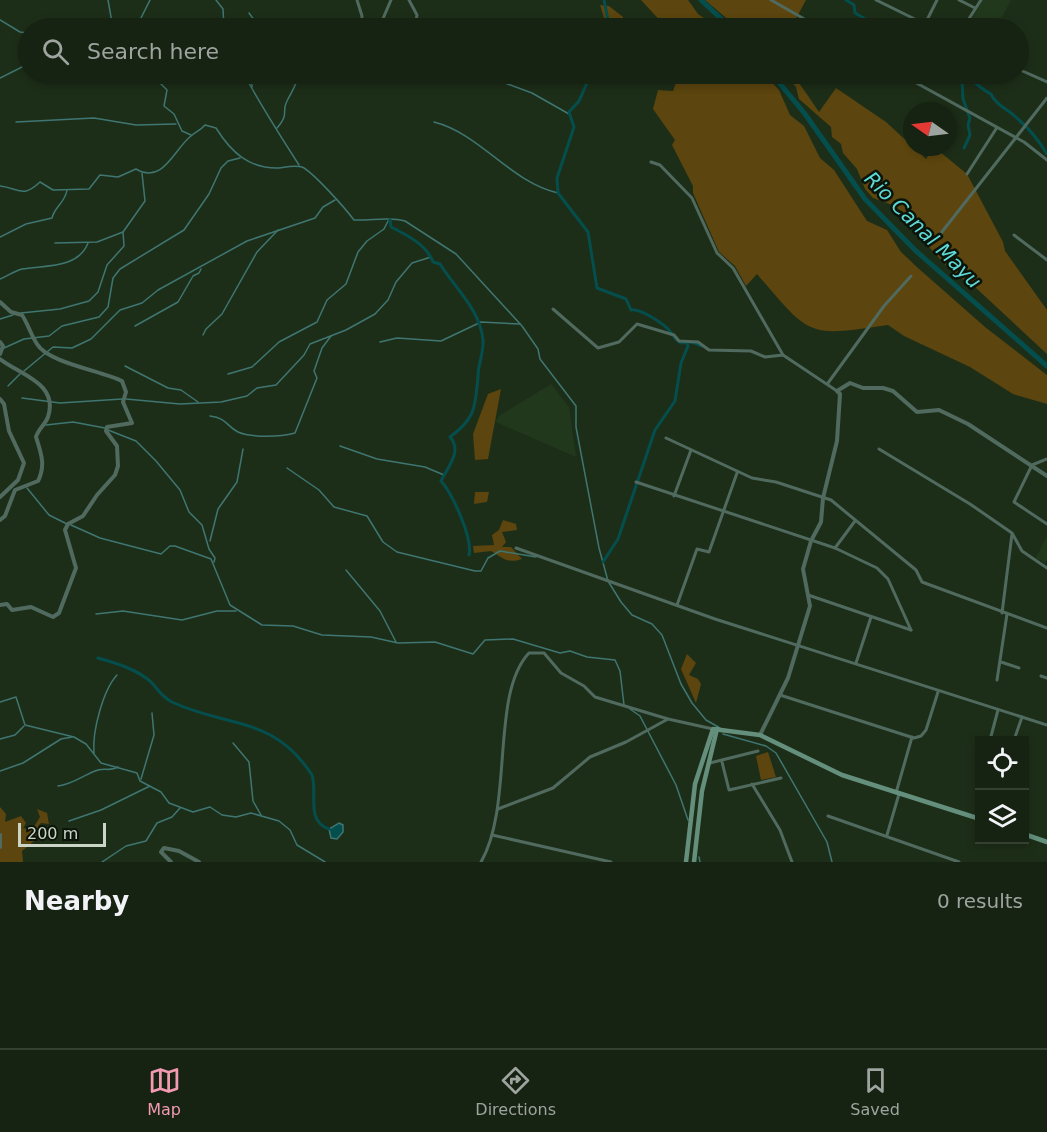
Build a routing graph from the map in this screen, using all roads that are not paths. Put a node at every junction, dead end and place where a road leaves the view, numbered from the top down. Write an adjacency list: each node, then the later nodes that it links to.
1 (357, 0): 10 (street)
2 (391, 0): 11 (street)
3 (409, 0): 12 (street)
4 (771, 0): 13 (street)
5 (876, 0): 14 (street)
6 (937, 0): 15 (street)
7 (958, 0): 9 (street)
8 (981, 0): 9 (street)
9 (975, 8): 16 (street)
10 (362, 18)
11 (383, 18)
12 (417, 18)
13 (802, 18)
14 (913, 18)
15 (928, 18)
16 (969, 18)
17 (1029, 74): 18 (street)
18 (1047, 82)
19 (917, 84): 21 (street)
20 (1047, 98): 22 (street)
21 (996, 129): 22 (street); 25 (street)
22 (1014, 137): 23 (street); 27 (street)
23 (1047, 160)
24 (651, 162): 34 (street)
25 (967, 174)
26 (1014, 235): 28 (street)
27 (934, 242)
28 (1047, 260)
29 (911, 276): 36 (street)
30 (0, 302): 60 (street)
31 (553, 309): 34 (street)
32 (0, 342): 33 (street)
33 (0, 354)
34 (783, 355): 36 (street)
35 (0, 359): 51 (street)
36 (828, 384): 37 (street)
37 (837, 391): 43 (street); 49 (street)
38 (0, 399): 48 (street)
39 (666, 438): 41 (street)
40 (879, 449): 54 (street)
41 (691, 450): 44 (street); 47 (street)
42 (1047, 459): 43 (street)
43 (1032, 465): 45 (street); 53 (street)
44 (737, 473): 49 (street); 50 (street)
45 (1047, 476)
46 (636, 482): 47 (street)
47 (674, 496): 50 (street)
48 (0, 497)
49 (823, 498): 52 (street); 55 (street)
50 (723, 512): 55 (street); 61 (street)
51 (0, 520)
52 (856, 520): 57 (street); 62 (street)
53 (1047, 524)
54 (1012, 533): 58 (street); 62 (street)
55 (812, 541): 57 (street); 59 (street)
56 (516, 548): 61 (street)
57 (835, 548): 64 (street)
58 (1047, 568)
59 (806, 594): 64 (street); 66 (street)
60 (0, 605)
61 (677, 605): 66 (street)
62 (1002, 613): 63 (street)
63 (1007, 614): 65 (street); 67 (street)
64 (871, 617): 68 (street)
65 (1047, 628)
66 (800, 645): 68 (street); 74 (street)
67 (1001, 662): 69 (street); 72 (street)
68 (856, 663): 73 (street)
69 (1019, 668)
70 (1041, 676): 71 (street)
71 (1047, 678)
72 (998, 680)
73 (938, 692): 75 (street); 83 (street)
74 (780, 695): 80 (street); 83 (street)
75 (998, 710): 76 (street); 81 (street)
76 (1022, 717): 78 (street); 82 (street)
77 (668, 719): 79 (street); 90 (street); 90 (street)
78 (1047, 725)
79 (715, 729): 80 (main road); 86 (main road); 103 (main road)
80 (760, 735): 89 (main road)
81 (991, 736)
82 (1016, 736)
83 (912, 737): 89 (street)
84 (758, 751): 85 (street)
85 (722, 762): 86 (street); 88 (street)
86 (710, 763): 104 (main road)
87 (781, 778): 88 (street)
88 (752, 784): 105 (street)
89 (898, 793): 92 (main road); 95 (street)
90 (498, 809): 94 (street)
91 (828, 816): 95 (street)
92 (975, 817)
93 (0, 835): 98 (street)
94 (492, 836): 101 (street); 102 (street)
95 (886, 836): 106 (street)
96 (1029, 836): 97 (main road)
97 (1047, 842)
98 (0, 847)
99 (171, 862): 100 (street)
100 (199, 862)
101 (481, 862)
102 (611, 862)
103 (686, 862)
104 (694, 862)
105 (792, 862)
106 (959, 862)

